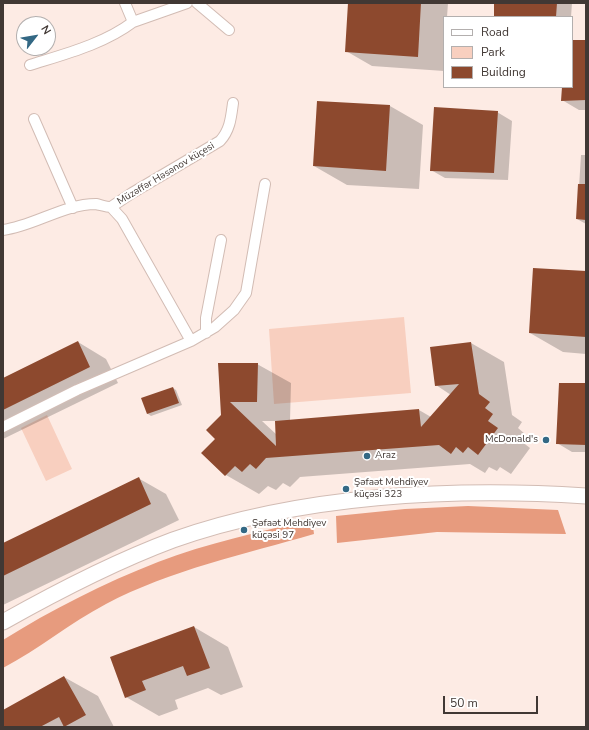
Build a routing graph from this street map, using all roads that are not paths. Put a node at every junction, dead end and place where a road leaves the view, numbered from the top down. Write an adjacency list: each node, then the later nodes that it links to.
1 (125, 3): 4 (street)
2 (188, 3): 4 (street)
3 (198, 3): 5 (street)
4 (133, 22): 6 (street)
5 (229, 30)
6 (30, 65)
7 (233, 103): 11 (street, Müzəffər Həsənov küçesi)
8 (34, 119): 10 (street)
9 (265, 184): 14 (street)
10 (73, 208): 11 (street, Müzəffər Həsənov küçesi); 12 (street, Müzəffər Həsənov küçesi)
11 (111, 208): 15 (street)
12 (3, 230)
13 (221, 240): 14 (street)
14 (206, 333): 15 (street)
15 (191, 341): 16 (street)
16 (3, 427)
17 (586, 496): 18 (main road)
18 (3, 622)

